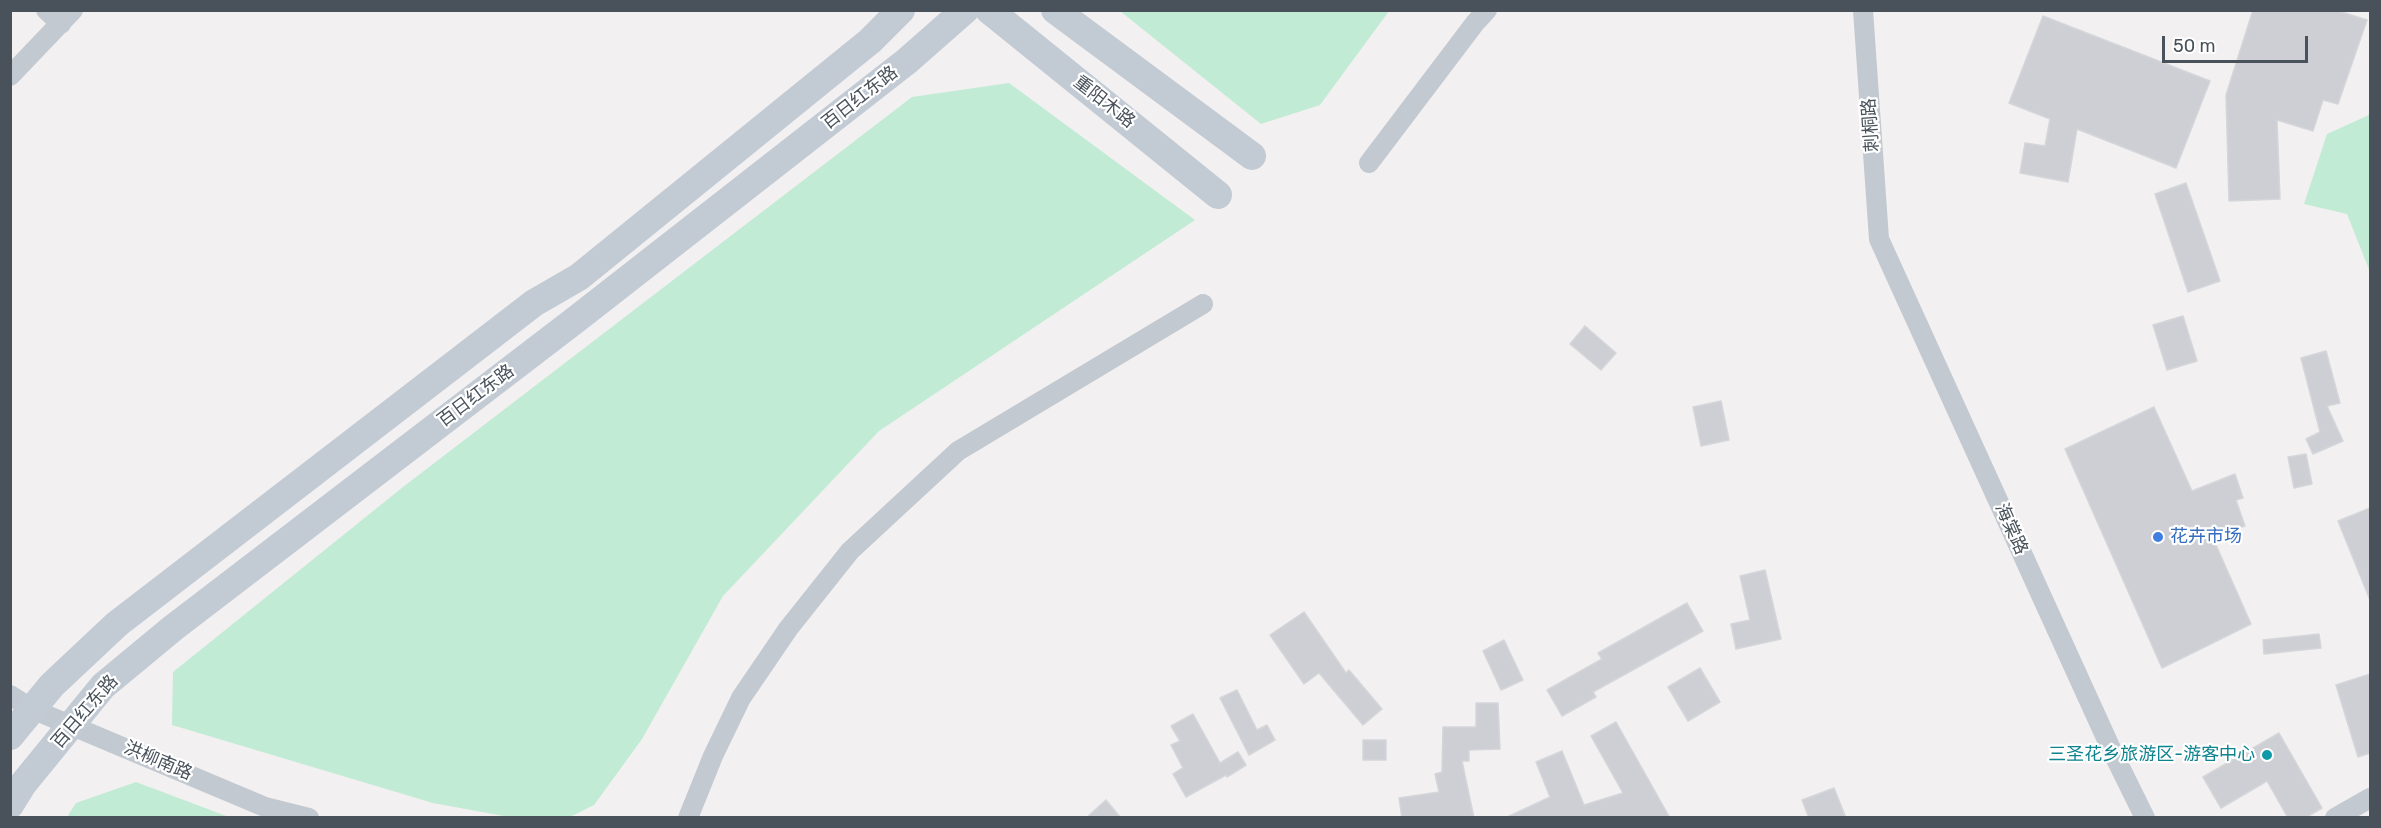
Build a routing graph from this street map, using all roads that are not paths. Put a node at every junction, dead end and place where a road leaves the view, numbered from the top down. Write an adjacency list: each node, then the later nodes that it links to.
1 (46, 10): 8 (street)
2 (901, 10): 15 (street, 百日红东路)
3 (965, 10): 16 (street, 百日红东路)
4 (989, 10): 12 (street, 重阳木路)
5 (1055, 10): 10 (street)
6 (1487, 10): 11 (street)
7 (1863, 10): 13 (street, 刺桐路)
8 (67, 17): 9 (street)
9 (10, 76)
10 (1252, 156)
11 (1369, 163)
12 (1218, 195)
13 (1880, 239): 22 (street, 海棠路)
14 (1203, 304): 21 (street)
15 (21, 702): 16 (street, 洪柳南路); 17 (street, 百日红东路)
16 (72, 724): 19 (street, 百日红东路); 20 (street, 洪柳南路)
17 (10, 736)
18 (2370, 798): 23 (street)
19 (10, 805)
20 (309, 818)
21 (688, 818)
22 (2145, 818)
23 (2335, 818)

